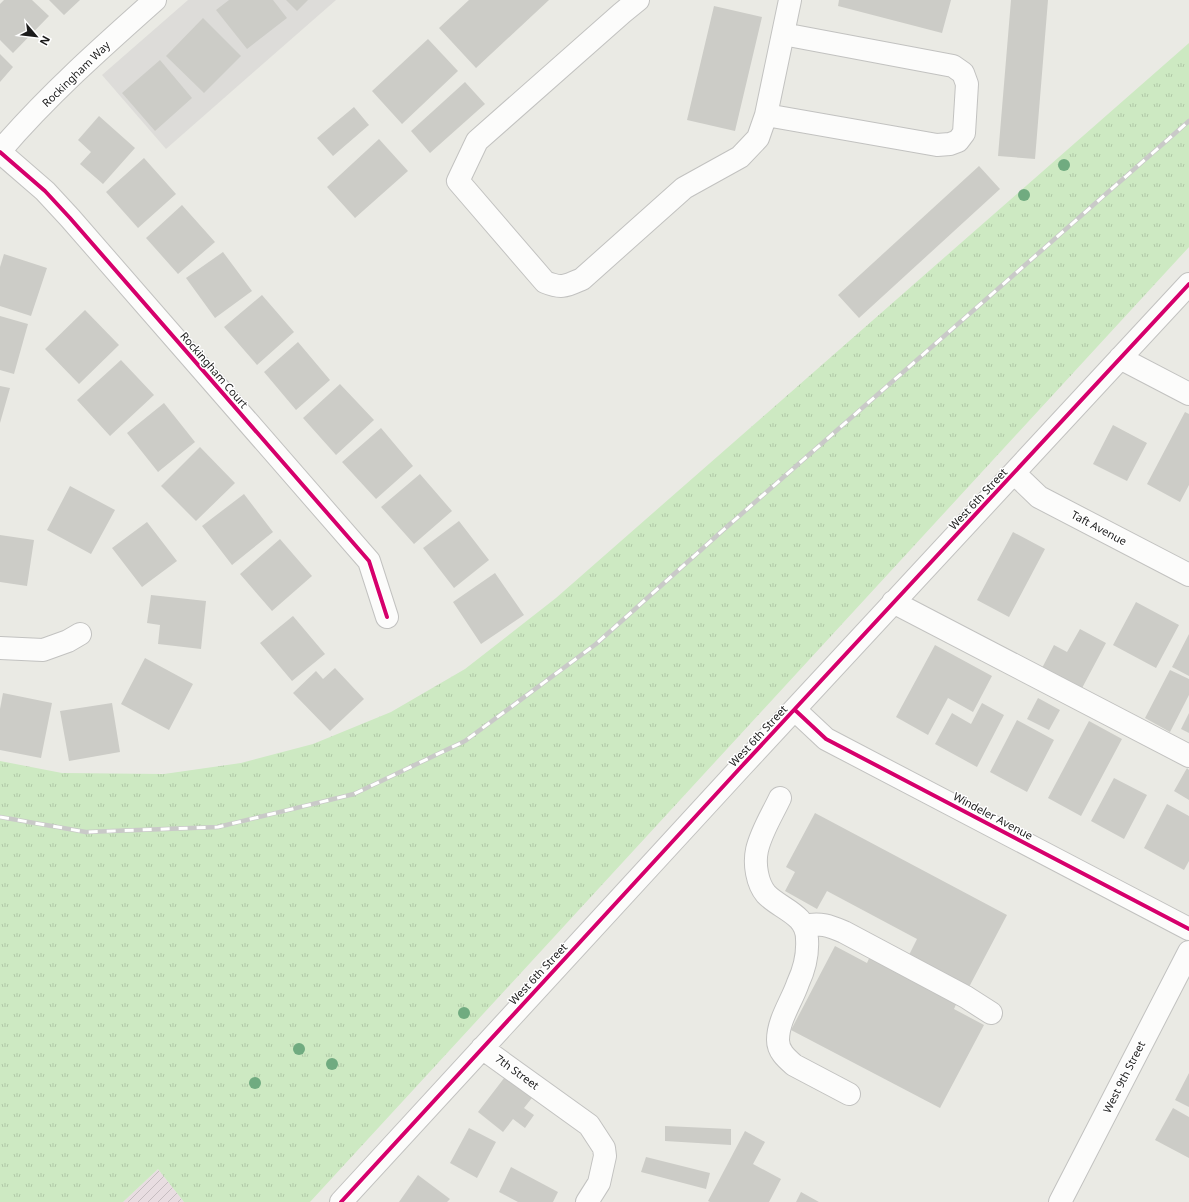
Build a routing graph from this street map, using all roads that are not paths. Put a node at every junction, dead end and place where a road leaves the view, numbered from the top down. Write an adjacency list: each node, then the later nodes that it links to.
1 (155, 0): 6 (street, Rockingham Way)
2 (638, 0): 5 (street)
3 (790, 0): 4 (street)
4 (783, 34): 5 (street); 5 (street)
5 (766, 115)
6 (0, 152): 13 (street, Rockingham Court)
7 (1189, 284): 8 (street, West 6th Street)
8 (1120, 358): 9 (street); 10 (street, West 6th Street)
9 (1189, 394)
10 (1014, 474): 11 (street, Taft Avenue); 12 (street, West 6th Street)
11 (1189, 576)
12 (893, 602): 16 (street, West 6th Street); 17 (street)
13 (387, 617)
14 (80, 634): 15 (street)
15 (0, 648)
16 (795, 710): 20 (street, Windeler Avenue); 23 (street, West 6th Street)
17 (1189, 756)
18 (780, 798): 19 (street)
19 (804, 926): 22 (street); 24 (street)
20 (1189, 929)
21 (1189, 952): 27 (street, West 9th Street)
22 (991, 1013)
23 (482, 1048): 25 (street, West 6th Street); 26 (street, 7th Street)
24 (849, 1094)
25 (341, 1202)
26 (587, 1202)
27 (1060, 1202)

